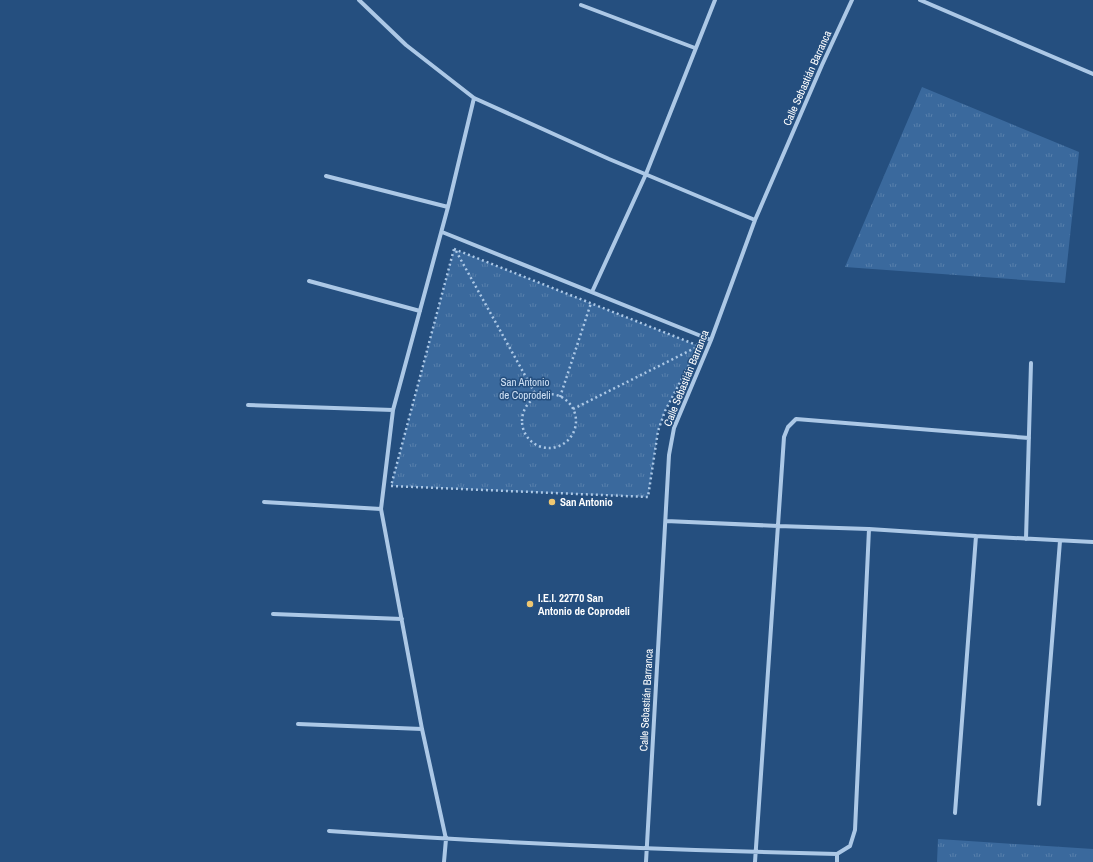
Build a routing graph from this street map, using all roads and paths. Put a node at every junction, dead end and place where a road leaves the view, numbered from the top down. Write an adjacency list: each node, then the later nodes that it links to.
1 (359, 0): 8 (street)
2 (715, 0): 6 (street)
3 (852, 0): 12 (street, Calle Sebastián Barranca)
4 (920, 0): 7 (street)
5 (581, 5): 6 (street)
6 (695, 48): 9 (street)
7 (1093, 74)
8 (474, 98): 9 (street); 11 (street)
9 (646, 174): 12 (street); 16 (street)
10 (326, 176): 11 (street)
11 (448, 207): 13 (street)
12 (755, 220): 19 (street, Calle Sebastián Barranca)
13 (442, 232): 16 (street); 18 (street)
14 (454, 249): 17 (path); 20 (path); 22 (path)
15 (309, 281): 18 (street)
16 (592, 292): 19 (street)
17 (591, 303): 20 (path); 23 (path)
18 (420, 312): 26 (street)
19 (711, 340): 30 (street, Calle Sebastián Barranca)
20 (699, 346): 25 (path)
21 (1031, 364): 27 (street)
22 (537, 397): 23 (path); 25 (path)
23 (560, 397): 25 (path)
24 (248, 405): 26 (street)
25 (573, 409)
26 (393, 410): 29 (street)
27 (1029, 438): 31 (street); 34 (street)
28 (264, 502): 29 (street)
29 (381, 509): 38 (street)
30 (666, 521): 31 (street); 45 (street, Calle Sebastián Barranca)
31 (778, 526): 32 (street); 46 (street)
32 (869, 529): 33 (street); 47 (street)
33 (976, 536): 34 (street); 42 (street)
34 (1026, 539): 35 (street)
35 (1060, 540): 36 (street); 41 (street)
36 (1093, 542)
37 (273, 614): 38 (street)
38 (402, 618): 40 (street)
39 (298, 724): 40 (street)
40 (422, 728): 44 (street)
41 (1039, 804)
42 (955, 813)
43 (329, 831): 44 (street)
44 (446, 839): 45 (street); 48 (street)
45 (647, 849): 46 (street); 49 (street, Calle Sebastián Barranca)
46 (755, 852): 47 (street); 50 (street)
47 (837, 854): 51 (street)
48 (444, 862)
49 (646, 862)
50 (755, 862)
51 (837, 862)

